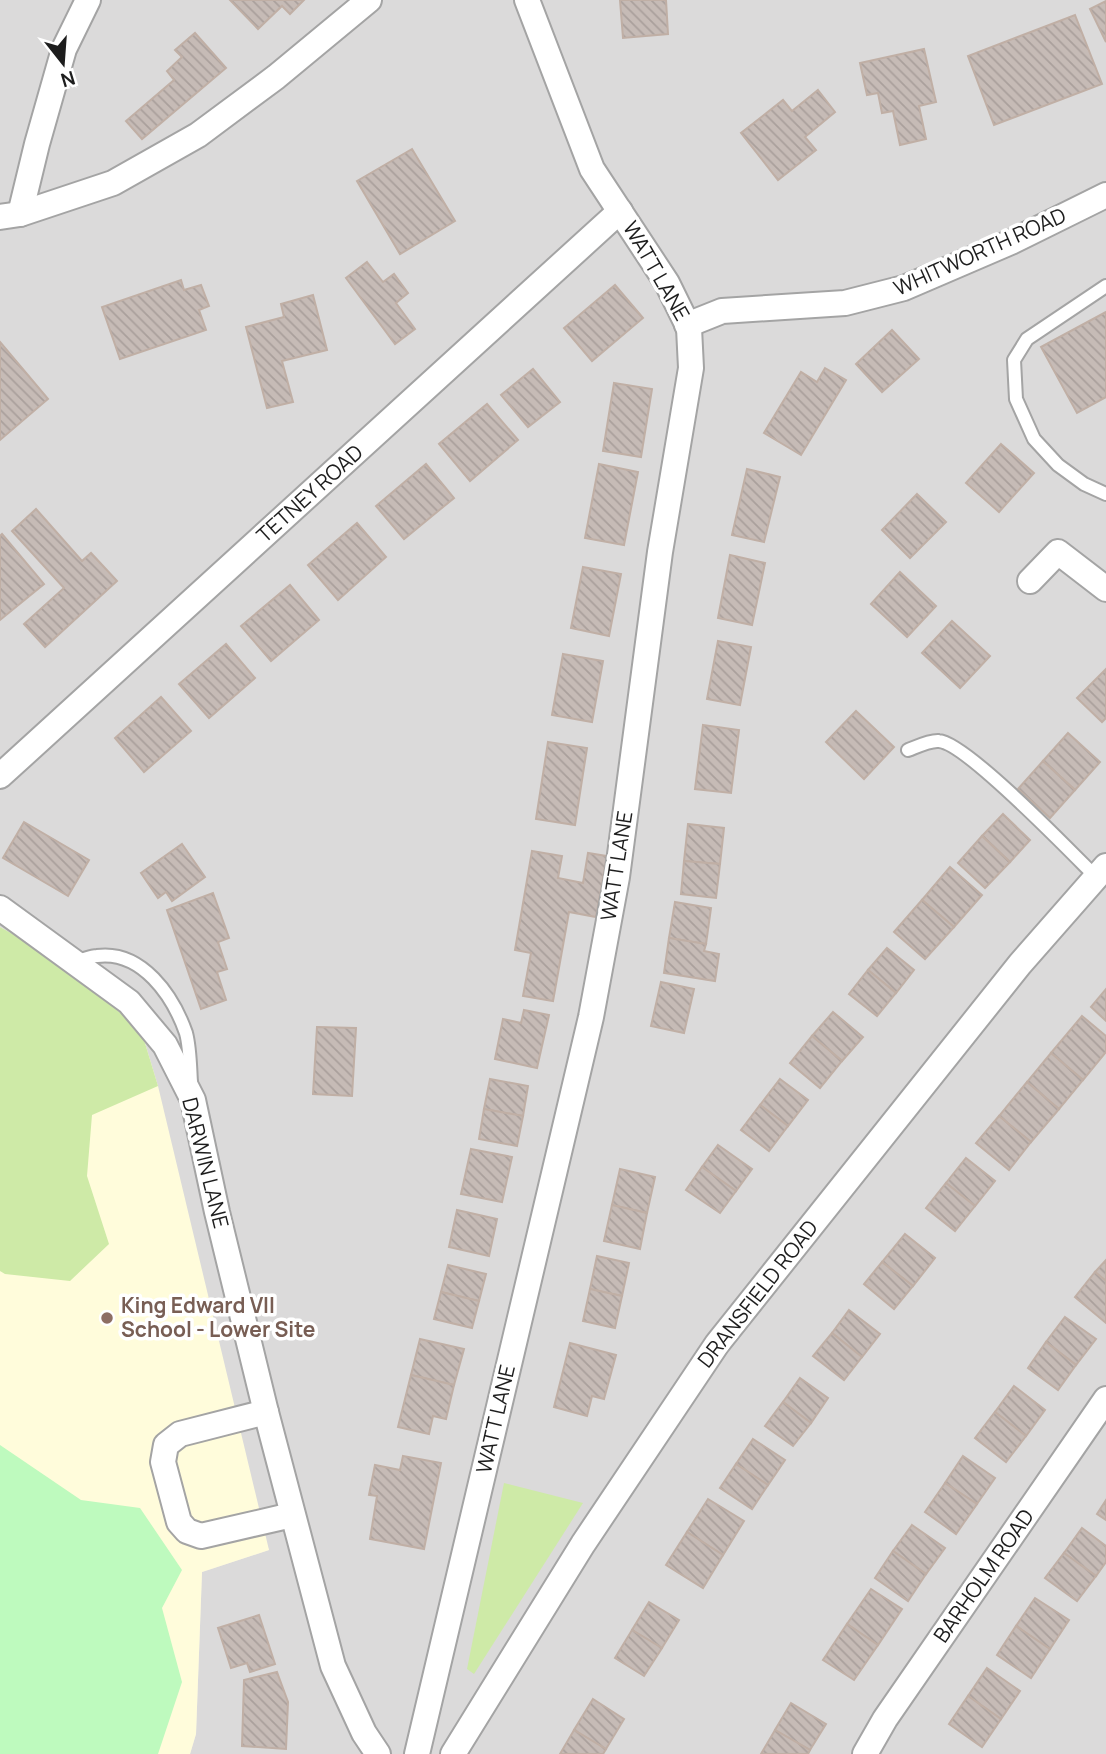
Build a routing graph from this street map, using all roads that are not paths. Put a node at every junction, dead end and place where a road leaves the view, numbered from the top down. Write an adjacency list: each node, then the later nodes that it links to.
1 (88, 0): 6 (street)
2 (369, 0): 6 (street)
3 (527, 0): 5 (street, WATT LANE)
4 (1106, 195): 8 (street, WHITWORTH ROAD)
5 (620, 211): 8 (street, WATT LANE); 13 (street, TETNEY ROAD)
6 (10, 215)
7 (1106, 286): 9 (lane)
8 (687, 325): 22 (street, WATT LANE)
9 (1106, 494)
10 (1030, 581): 11 (street)
11 (1106, 589)
12 (908, 750): 14 (lane)
13 (0, 776)
14 (1101, 872): 23 (street, DRANSFIELD ROAD)
15 (0, 908): 16 (street, DARWIN LANE)
16 (76, 961): 17 (street, DARWIN LANE); 17 (lane)
17 (193, 1100): 19 (street, DARWIN LANE)
18 (1106, 1399): 24 (street, BARHOLM ROAD)
19 (266, 1412): 20 (street, DARWIN LANE); 20 (street)
20 (292, 1515): 21 (street, DARWIN LANE)
21 (378, 1754)
22 (417, 1754)
23 (453, 1754)
24 (865, 1754)

